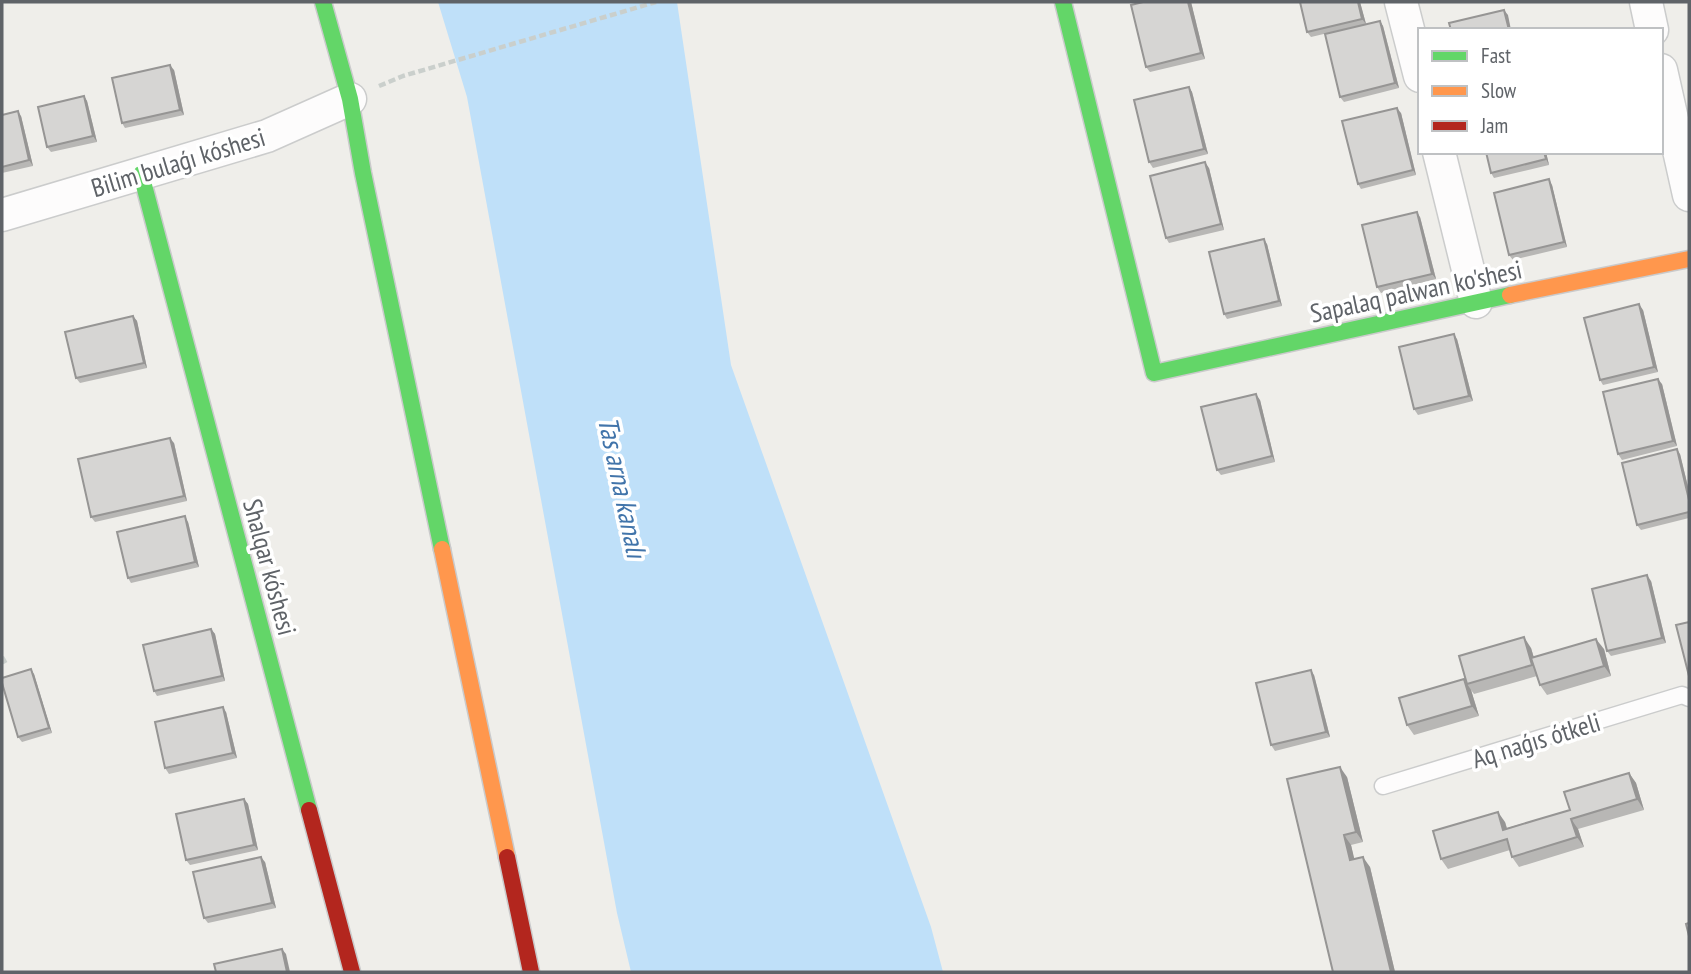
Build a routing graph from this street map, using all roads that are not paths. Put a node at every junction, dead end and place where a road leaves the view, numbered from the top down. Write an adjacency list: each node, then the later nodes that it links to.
1 (323, 2): 8 (street)
2 (1063, 2): 14 (street, Sapalaq palwan ko'shesi)
3 (1401, 2): 6 (street)
4 (1646, 2): 5 (street)
5 (1652, 28)
6 (1418, 68)
7 (1663, 79): 11 (street)
8 (349, 99): 10 (street, Bilim bulaǵı kóshesi); 18 (street)
9 (1439, 154): 14 (street)
10 (141, 174): 12 (street, Bilim bulaǵı kóshesi); 17 (street, Shalqar kóshesi)
11 (1689, 195)
12 (2, 215)
13 (1689, 259): 14 (street, Sapalaq palwan ko'shesi)
14 (1476, 302)
15 (1689, 698): 16 (lane, Aq naǵıs ótkeli)
16 (1383, 786)
17 (352, 972)
18 (531, 972)

